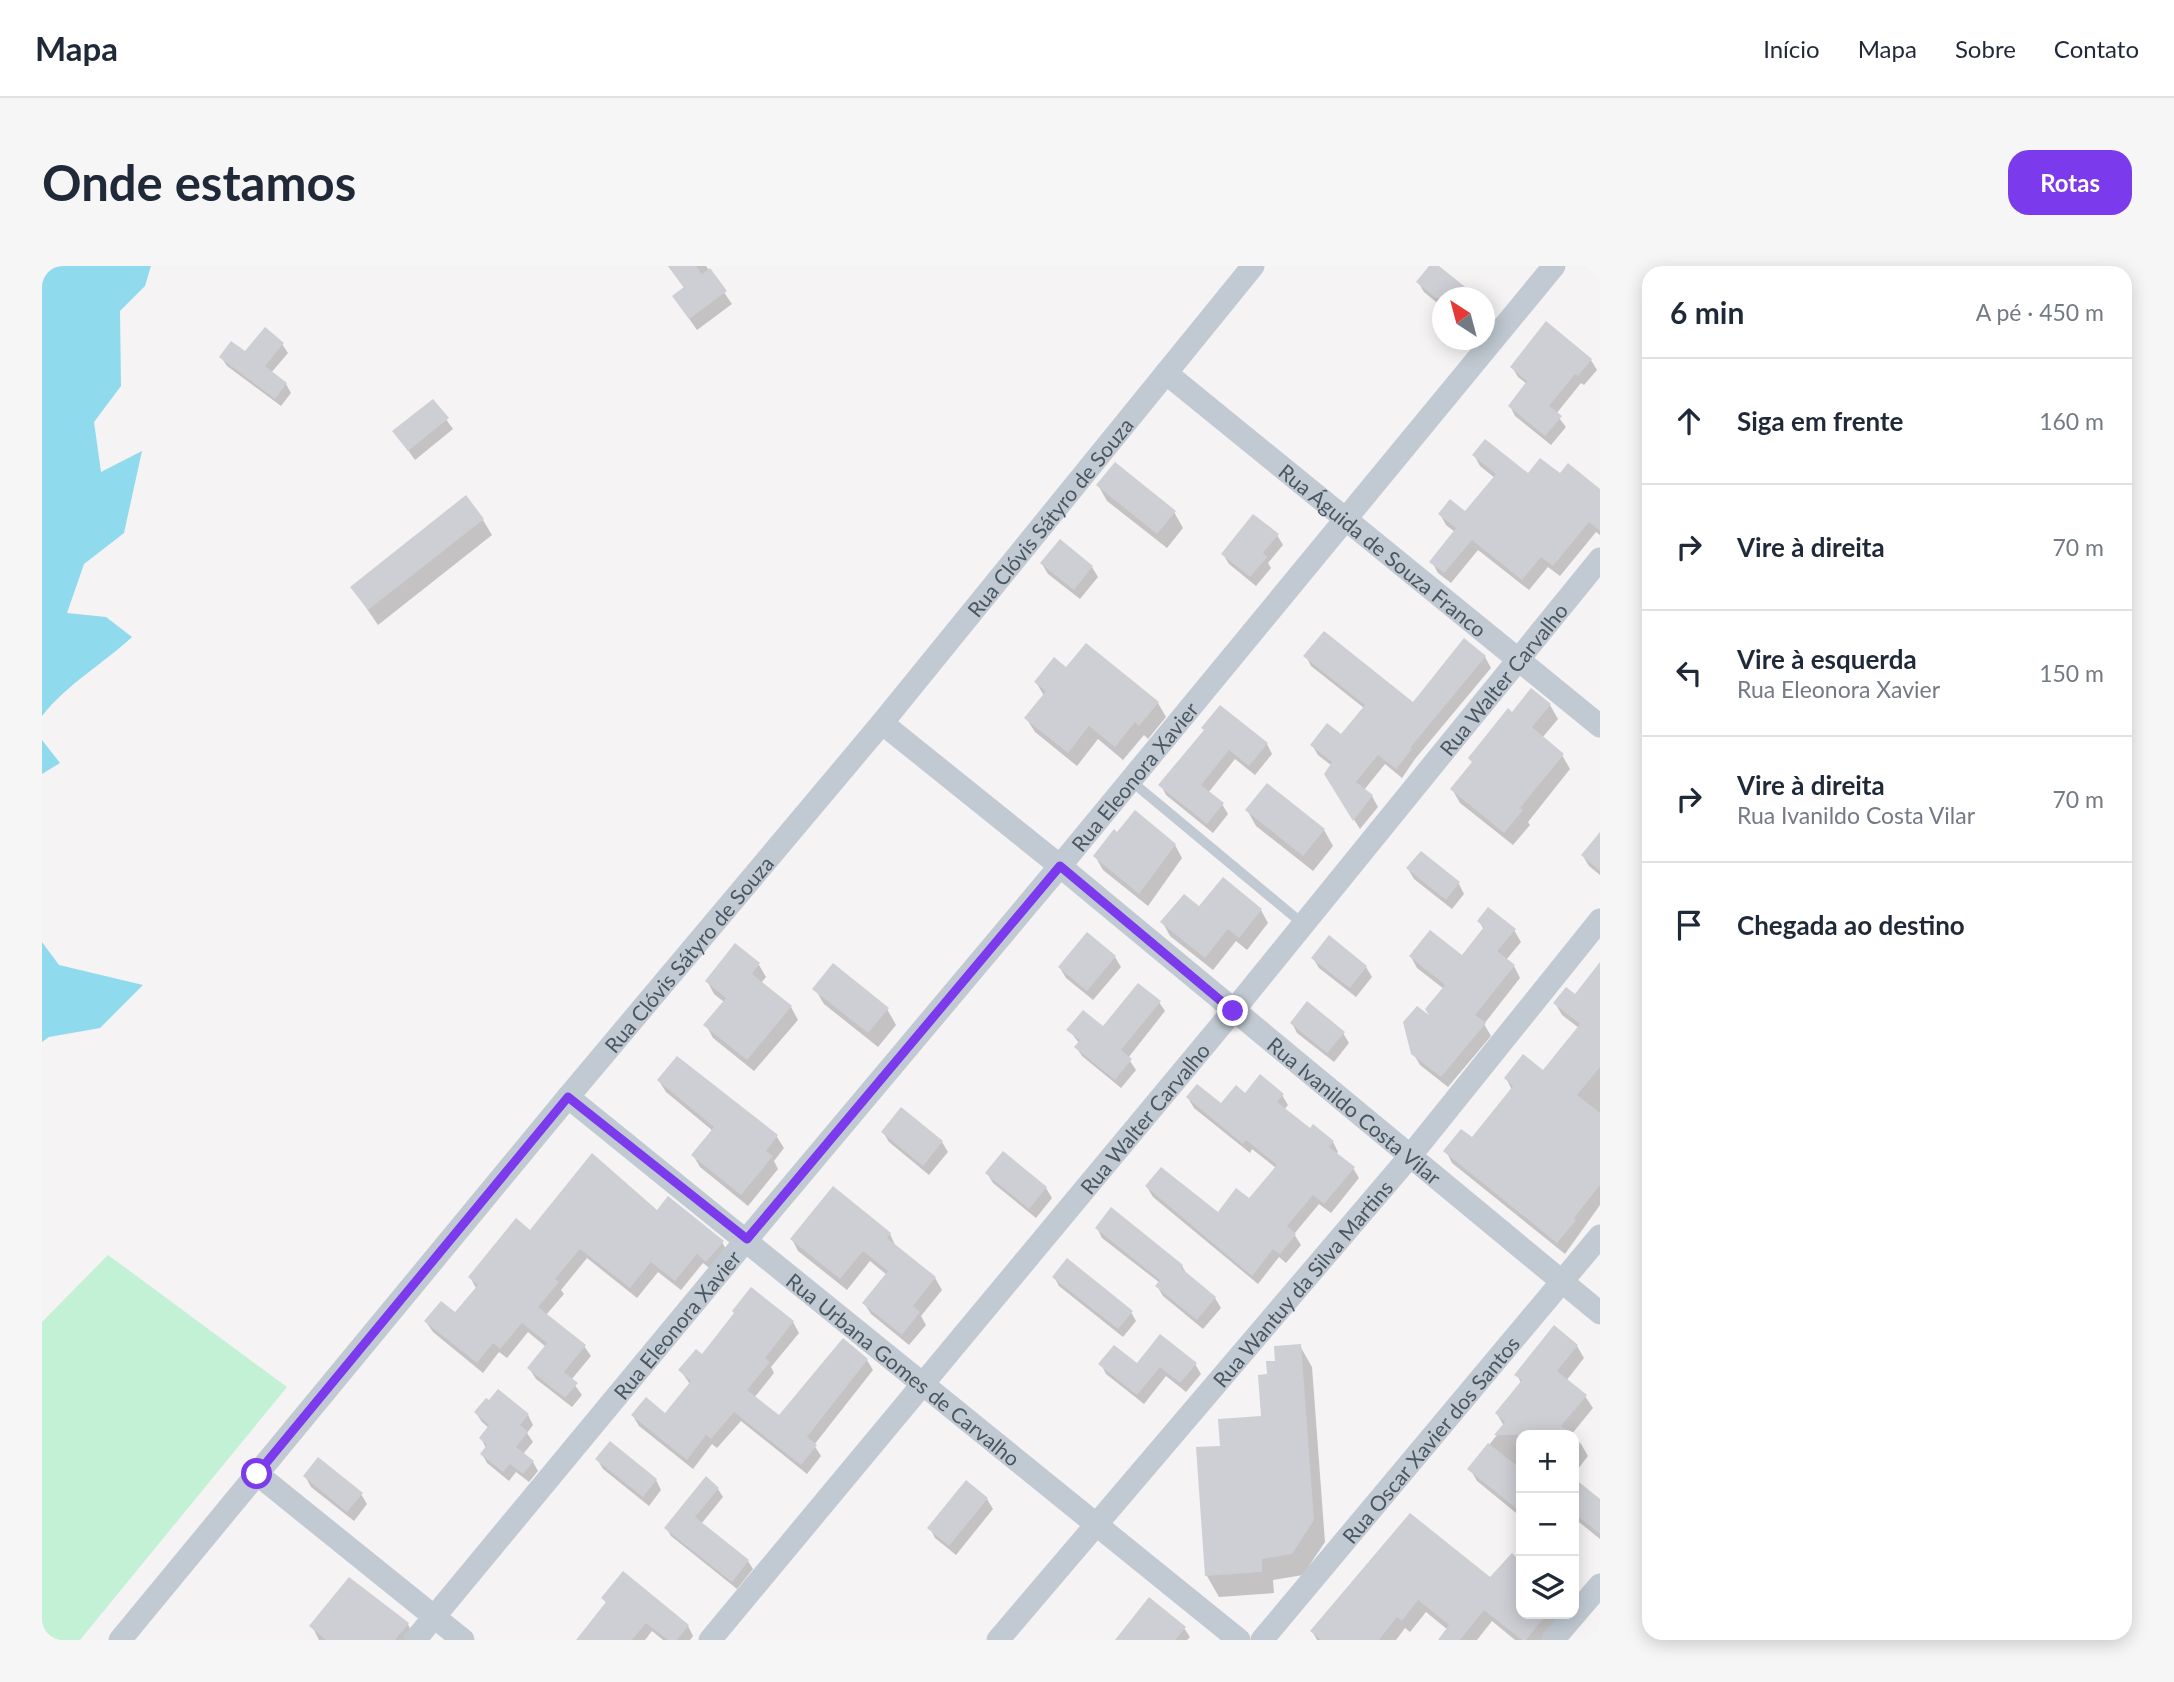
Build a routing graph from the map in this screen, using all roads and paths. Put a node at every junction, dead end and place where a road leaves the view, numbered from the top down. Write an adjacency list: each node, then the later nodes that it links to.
1 (1254, 266): 3 (street, Rua Clóvis Sátyro de Souza)
2 (1554, 266): 4 (street, Rua Eleonora Xavier)
3 (1166, 373): 4 (street, Rua Águida de Souza Franco); 7 (street, Rua Clóvis Sátyro de Souza)
4 (1347, 518): 6 (street, Rua Águida de Souza Franco); 9 (street, Rua Eleonora Xavier)
5 (1600, 559): 6 (street, Rua Walter Carvalho)
6 (1518, 658): 8 (street, Rua Águida de Souza Franco); 12 (street, Rua Walter Carvalho)
7 (881, 723): 10 (street, Rua Ivanildo Costa Vilar); 14 (street, Rua Clóvis Sátyro de Souza)
8 (1600, 726)
9 (1131, 781): 10 (street, Rua Eleonora Xavier); 12 (lane)
10 (1060, 866): 13 (street, Rua Ivanildo Costa Vilar); 17 (street, Rua Eleonora Xavier)
11 (1600, 920): 15 (street, Rua Wantuy da Silva Martins)
12 (1303, 924): 13 (street, Rua Walter Carvalho)
13 (1233, 1011): 15 (street, Rua Ivanildo Costa Vilar); 20 (street, Rua Walter Carvalho)
14 (568, 1097): 17 (street, Rua Urbana Gomes de Carvalho); 21 (street, Rua Clóvis Sátyro de Souza)
15 (1411, 1155): 18 (street, Rua Ivanildo Costa Vilar); 22 (street, Rua Wantuy da Silva Martins)
16 (1600, 1236): 18 (street, Rua Oscar Xavier dos Santos)
17 (747, 1239): 20 (street, Rua Urbana Gomes de Carvalho); 24 (street, Rua Eleonora Xavier)
18 (1563, 1282): 19 (street, Rua Ivanildo Costa Vilar); 31 (street, Rua Oscar Xavier dos Santos)
19 (1600, 1313)
20 (922, 1385): 22 (street, Rua Urbana Gomes de Carvalho); 28 (street, Rua Walter Carvalho)
21 (257, 1474): 24 (street); 25 (street, Rua Clóvis Sátyro de Souza)
22 (1096, 1523): 29 (street, Rua Wantuy da Silva Martins); 30 (street, Rua Urbana Gomes de Carvalho)
23 (1600, 1585): 32 (street)
24 (435, 1616): 26 (street, Rua Eleonora Xavier); 27 (street)
25 (120, 1640)
26 (415, 1640)
27 (463, 1640)
28 (710, 1640)
29 (998, 1640)
30 (1239, 1640)
31 (1262, 1640)
32 (1553, 1640)

